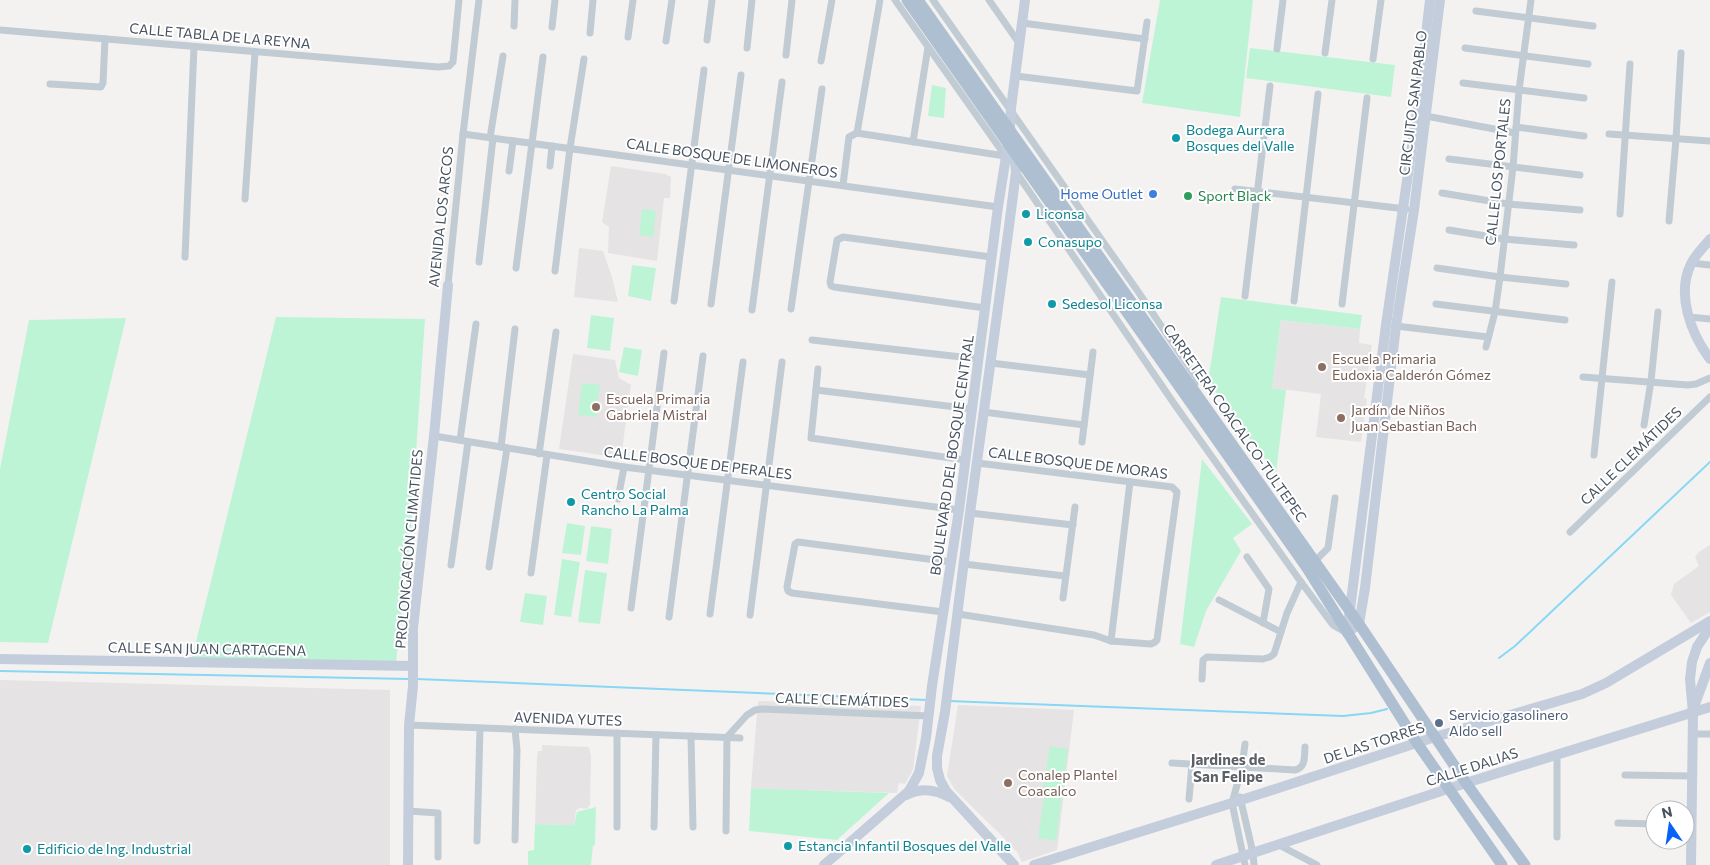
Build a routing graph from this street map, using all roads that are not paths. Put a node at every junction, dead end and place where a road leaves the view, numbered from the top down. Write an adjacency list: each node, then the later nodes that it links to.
1 (459, 0): 46 (street, CALLE TABLA DE LA REYNA)
2 (479, 0): 74 (street, AVENIDA LOS ARCOS)
3 (516, 0): 30 (street)
4 (555, 0): 31 (street)
5 (593, 0): 34 (street)
6 (633, 0): 35 (street)
7 (672, 0): 39 (street)
8 (712, 0): 38 (street)
9 (752, 0): 43 (street)
10 (792, 0): 49 (street)
11 (832, 0): 55 (street)
12 (880, 0): 73 (street)
13 (895, 0): 42 (street)
14 (907, 0): 84 (main road, CARRETERA COACALCO-TULTEPEC)
15 (918, 0): 84 (main road, CARRETERA COACALCO-TULTEPEC)
16 (933, 0): 70 (street)
17 (990, 0): 40 (street)
18 (1025, 0): 29 (street, BOULEVARD DEL BOSQUE CENTRAL)
19 (1283, 0): 44 (street)
20 (1332, 0): 47 (street)
21 (1381, 0): 54 (street)
22 (1430, 0): 27 (street, CIRCUITO SAN PABLO)
23 (1440, 0): 27 (street, CIRCUITO SAN PABLO)
24 (1531, 0): 26 (street, CALLE LOS PORTALES)
25 (1476, 11): 26 (street)
26 (1529, 18): 32 (street); 51 (street, CALLE LOS PORTALES)
27 (1433, 20): 71 (street, CIRCUITO SAN PABLO); 106 (street, CIRCUITO SAN PABLO)
28 (1147, 22): 37 (street)
29 (1022, 23): 37 (street); 40 (street, BOULEVARD DEL BOSQUE CENTRAL)
30 (514, 26)
31 (552, 26)
32 (1593, 26)
33 (0, 30): 36 (street, CALLE TABLA DE LA REYNA)
34 (590, 34)
35 (628, 37)
36 (105, 39): 41 (street, CALLE TABLA DE LA REYNA); 63 (street)
37 (1145, 39): 60 (street)
38 (707, 40)
39 (666, 41)
40 (1019, 43): 60 (street, BOULEVARD DEL BOSQUE CENTRAL)
41 (194, 47): 46 (street, CALLE TABLA DE LA REYNA); 116 (street)
42 (928, 47): 82 (street); 84 (street)
43 (747, 48)
44 (1277, 48)
45 (1465, 48): 51 (street)
46 (255, 52): 102 (street)
47 (1325, 53)
48 (1681, 53): 79 (street)
49 (786, 55)
50 (504, 56): 78 (street)
51 (1524, 56): 56 (street); 66 (street, CALLE LOS PORTALES)
52 (544, 57): 83 (street)
53 (584, 59): 86 (street)
54 (1372, 59)
55 (822, 61)
56 (1588, 64)
57 (1630, 64): 76 (street)
58 (704, 70): 88 (street)
59 (741, 75): 91 (street)
60 (1016, 76): 70 (street, BOULEVARD DEL BOSQUE CENTRAL)
61 (782, 82): 94 (street)
62 (1463, 83): 66 (street)
63 (50, 84)
64 (1270, 86): 99 (street)
65 (822, 89): 96 (street)
66 (1520, 90): 69 (street); 72 (street, CALLE LOS PORTALES)
67 (1318, 94): 101 (street)
68 (1367, 98): 103 (street)
69 (1584, 98)
70 (1011, 108): 84 (street, BOULEVARD DEL BOSQUE CENTRAL); 165 (street)
71 (1426, 116): 72 (street); 106 (street, CIRCUITO SAN PABLO)
72 (1516, 130): 77 (street); 90 (street, CALLE LOS PORTALES)
73 (857, 133): 82 (street); 97 (street)
74 (463, 134): 78 (street, CALLE BOSQUE DE LIMONEROS); 128 (street, AVENIDA LOS ARCOS)
75 (1609, 134): 76 (street)
76 (1625, 135): 79 (street); 108 (street)
77 (1584, 136)
78 (492, 138): 80 (street, CALLE BOSQUE DE LIMONEROS); 118 (street)
79 (1676, 139): 81 (street); 109 (street)
80 (513, 141): 83 (street, CALLE BOSQUE DE LIMONEROS); 92 (street)
81 (1710, 141)
82 (913, 142): 84 (street)
83 (531, 143): 85 (street, CALLE BOSQUE DE LIMONEROS); 121 (street)
84 (1010, 143): 93 (street, BOULEVARD DEL BOSQUE CENTRAL); 105 (street, BOULEVARD DEL BOSQUE CENTRAL); 165 (main road, CARRETERA COACALCO-TULTEPEC); 220 (main road, CARRETERA COACALCO-TULTEPEC)
85 (552, 146): 86 (street, CALLE BOSQUE DE LIMONEROS); 89 (street)
86 (570, 148): 88 (street, CALLE BOSQUE DE LIMONEROS); 123 (street)
87 (1449, 159): 90 (street)
88 (691, 165): 91 (street, CALLE BOSQUE DE LIMONEROS); 130 (street)
89 (550, 166)
90 (1513, 167): 95 (street); 104 (street, CALLE LOS PORTALES)
91 (728, 170): 94 (street, CALLE BOSQUE DE LIMONEROS); 132 (street)
92 (509, 171)
93 (1016, 172): 112 (street, BOULEVARD DEL BOSQUE CENTRAL); 203 (street)
94 (770, 175): 96 (street, CALLE BOSQUE DE LIMONEROS); 137 (street)
95 (1580, 175)
96 (809, 181): 97 (street, CALLE BOSQUE DE LIMONEROS); 136 (street)
97 (843, 185): 105 (street, CALLE BOSQUE DE LIMONEROS)
98 (1235, 189): 99 (street)
99 (1258, 192): 101 (street); 129 (street)
100 (1442, 193): 104 (street)
101 (1307, 198): 103 (street); 131 (street)
102 (245, 199)
103 (1355, 204): 106 (street); 133 (street)
104 (1508, 204): 107 (street); 113 (street, CALLE LOS PORTALES)
105 (998, 207): 111 (street, BOULEVARD DEL BOSQUE CENTRAL)
106 (1409, 209): 126 (street)
107 (1580, 210)
108 (1620, 214)
109 (1669, 221)
110 (1449, 230): 113 (street)
111 (995, 233): 112 (street); 117 (street, BOULEVARD DEL BOSQUE CENTRAL)
112 (1008, 234): 157 (street, BOULEVARD DEL BOSQUE CENTRAL)
113 (1504, 239): 115 (street); 124 (street, CALLE LOS PORTALES)
114 (1710, 239): 119 (street)
115 (1574, 245)
116 (186, 257)
117 (991, 257): 135 (street, BOULEVARD DEL BOSQUE CENTRAL); 135 (street)
118 (479, 262)
119 (1691, 263): 120 (street); 140 (street)
120 (1710, 265)
121 (516, 268)
122 (1437, 268): 124 (street)
123 (555, 271)
124 (1500, 277): 127 (street); 138 (street, CALLE LOS PORTALES)
125 (1612, 282): 162 (street)
126 (1397, 284): 144 (street); 208 (street)
127 (1566, 284)
128 (448, 285): 171 (street, AVENIDA LOS ARCOS)
129 (1246, 296)
130 (674, 301)
131 (1294, 301)
132 (711, 304)
133 (1342, 304)
134 (1436, 304): 138 (street)
135 (985, 308): 153 (street, BOULEVARD DEL BOSQUE CENTRAL)
136 (791, 309)
137 (752, 310)
138 (1495, 312): 142 (street); 147 (street, CALLE LOS PORTALES)
139 (1658, 312): 163 (street)
140 (1689, 317): 141 (street); 154 (street)
141 (1710, 319)
142 (1565, 320)
143 (476, 324): 174 (street)
144 (1396, 326): 147 (street); 215 (street)
145 (515, 329): 177 (street)
146 (556, 332): 178 (street)
147 (1488, 337): 149 (street, CALLE LOS PORTALES)
148 (812, 340): 153 (street)
149 (1486, 347)
150 (1094, 352): 159 (street)
151 (664, 353): 183 (street)
152 (703, 356): 184 (street)
153 (979, 359): 167 (street, BOULEVARD DEL BOSQUE CENTRAL)
154 (1710, 359)
155 (743, 362): 185 (street)
156 (782, 362): 187 (street)
157 (991, 362): 159 (street); 168 (street, BOULEVARD DEL BOSQUE CENTRAL)
158 (818, 369): 164 (street)
159 (1090, 375): 169 (street)
160 (1583, 377): 162 (street)
161 (1710, 378): 163 (street)
162 (1602, 379): 163 (street); 179 (street)
163 (1651, 381): 170 (street)
164 (816, 390): 167 (street); 180 (street)
165 (1193, 390): 197 (main road, CARRETERA COACALCO-TULTEPEC)
166 (1710, 397): 194 (street, CALLE CLEMÁTIDES)
167 (972, 409): 172 (street, BOULEVARD DEL BOSQUE CENTRAL)
168 (984, 412): 169 (street); 173 (street, BOULEVARD DEL BOSQUE CENTRAL)
169 (1084, 425): 176 (street)
170 (1644, 425)
171 (434, 436): 174 (street, CALLE BOSQUE DE PERALES); 224 (street, PROLONGACIÓN CLIMATIDES)
172 (968, 437): 173 (street); 180 (street, BOULEVARD DEL BOSQUE CENTRAL)
173 (980, 438): 181 (street, BOULEVARD DEL BOSQUE CENTRAL)
174 (460, 440): 175 (street, CALLE BOSQUE DE PERALES)
175 (468, 442): 177 (street, CALLE BOSQUE DE PERALES); 199 (street)
176 (1082, 442)
177 (504, 448): 178 (street, CALLE BOSQUE DE PERALES); 200 (street)
178 (543, 455): 182 (street, CALLE BOSQUE DE PERALES); 201 (street)
179 (1594, 455)
180 (965, 460): 191 (street, BOULEVARD DEL BOSQUE CENTRAL)
181 (977, 463): 186 (street, CALLE BOSQUE DE MORAS); 192 (street, BOULEVARD DEL BOSQUE CENTRAL)
182 (624, 467): 183 (street, CALLE BOSQUE DE PERALES); 189 (street)
183 (649, 470): 184 (street, CALLE BOSQUE DE PERALES); 206 (street)
184 (688, 475): 185 (street, CALLE BOSQUE DE PERALES); 212 (street)
185 (728, 480): 187 (street, CALLE BOSQUE DE PERALES); 209 (street)
186 (1130, 482): 221 (street); 221 (street, CALLE BOSQUE DE MORAS)
187 (766, 485): 191 (street, CALLE BOSQUE DE PERALES); 211 (street)
188 (1335, 498): 197 (street)
189 (618, 499)
190 (1075, 507): 193 (street)
191 (959, 510): 196 (street, BOULEVARD DEL BOSQUE CENTRAL)
192 (970, 514): 193 (street); 198 (street, BOULEVARD DEL BOSQUE CENTRAL)
193 (1073, 525): 202 (street)
194 (1570, 532)
195 (1247, 557): 214 (street)
196 (951, 562): 207 (street, BOULEVARD DEL BOSQUE CENTRAL); 207 (street)
197 (1314, 562): 208 (main road, CARRETERA COACALCO-TULTEPEC)
198 (964, 564): 202 (street); 210 (street, BOULEVARD DEL BOSQUE CENTRAL)
199 (451, 565)
200 (489, 567)
201 (531, 573)
202 (1065, 576): 204 (street)
203 (1301, 582): 218 (street); 220 (street)
204 (1063, 598)
205 (1219, 600): 214 (street)
206 (631, 608)
207 (943, 612): 217 (street, BOULEVARD DEL BOSQUE CENTRAL)
208 (1351, 613): 215 (main road, CARRETERA COACALCO-TULTEPEC); 220 (street)
209 (710, 614)
210 (958, 614): 219 (street, BOULEVARD DEL BOSQUE CENTRAL); 221 (street)
211 (750, 615)
212 (669, 617)
213 (1710, 621): 238 (street, DE LAS TORRES)
214 (1263, 623): 218 (street)
215 (1359, 624): 220 (street); 238 (main road, CARRETERA COACALCO-TULTEPEC)
216 (1710, 626): 228 (street)
217 (941, 632): 219 (street); 227 (street, BOULEVARD DEL BOSQUE CENTRAL)
218 (1281, 632): 225 (street)
219 (955, 633): 254 (street, BOULEVARD DEL BOSQUE CENTRAL)
220 (1347, 633): 240 (main road, CARRETERA COACALCO-TULTEPEC)
221 (1111, 641)
222 (0, 659): 224 (street, CALLE SAN JUAN CARTAGENA)
223 (1710, 663): 228 (street)
224 (413, 669): 229 (street, PROLONGACIÓN CLIMATIDES)
225 (1202, 679)
226 (1710, 707): 228 (street, CALLE DALIAS)
227 (929, 713): 237 (street, CALLE CLEMÁTIDES); 251 (street, BOULEVARD DEL BOSQUE CENTRAL)
228 (1692, 713): 234 (street); 243 (street, CALLE DALIAS)
229 (409, 725): 230 (street, AVENIDA YUTES); 256 (street, PROLONGACIÓN CLIMATIDES)
230 (480, 728): 231 (street, AVENIDA YUTES); 265 (street)
231 (515, 729): 232 (street, AVENIDA YUTES); 264 (street)
232 (617, 733): 233 (street, AVENIDA YUTES); 259 (street)
233 (656, 734): 236 (street, AVENIDA YUTES); 261 (street)
234 (1692, 734): 235 (street); 248 (street)
235 (1710, 734)
236 (691, 736): 237 (street, AVENIDA YUTES); 260 (street)
237 (726, 737): 239 (street, AVENIDA YUTES); 262 (street)
238 (1435, 737): 240 (street, DE LAS TORRES); 249 (main road, CARRETERA COACALCO-TULTEPEC)
239 (740, 738)
240 (1417, 743): 250 (main road, CARRETERA COACALCO-TULTEPEC); 255 (street, DE LAS TORRES)
241 (1245, 744): 246 (street)
242 (1305, 747): 246 (street)
243 (1557, 754): 249 (street, CALLE DALIAS); 263 (street)
244 (1172, 763): 245 (street)
245 (1192, 764): 246 (street); 252 (street)
246 (1242, 767): 255 (street)
247 (1625, 775): 248 (street)
248 (1692, 776): 253 (street)
249 (1466, 782): 250 (street, CALLE DALIAS); 278 (main road, CARRETERA COACALCO-TULTEPEC)
250 (1448, 788): 266 (street, CALLE DALIAS); 277 (main road, CARRETERA COACALCO-TULTEPEC)
251 (900, 798): 254 (street); 271 (street, BOULEVARD DEL BOSQUE CENTRAL)
252 (1189, 800)
253 (1690, 800)
254 (955, 802): 272 (street)
255 (1236, 802): 269 (street); 273 (street, DE LAS TORRES)
256 (408, 811): 268 (street); 270 (street, PROLONGACIÓN CLIMATIDES)
257 (1618, 823): 258 (street)
258 (1645, 824)
259 (617, 827)
260 (693, 827)
261 (654, 828)
262 (726, 831)
263 (1557, 837)
264 (515, 840)
265 (477, 841)
266 (1279, 845): 269 (street, CALLE DALIAS); 276 (street)
267 (1690, 850): 279 (street)
268 (438, 857)
269 (1247, 858): 274 (street, CALLE DALIAS); 275 (street)
270 (408, 865)
271 (824, 865)
272 (1014, 865)
273 (1034, 865)
274 (1216, 865)
275 (1254, 865)
276 (1317, 865)
277 (1502, 865)
278 (1525, 865)
279 (1691, 865)

